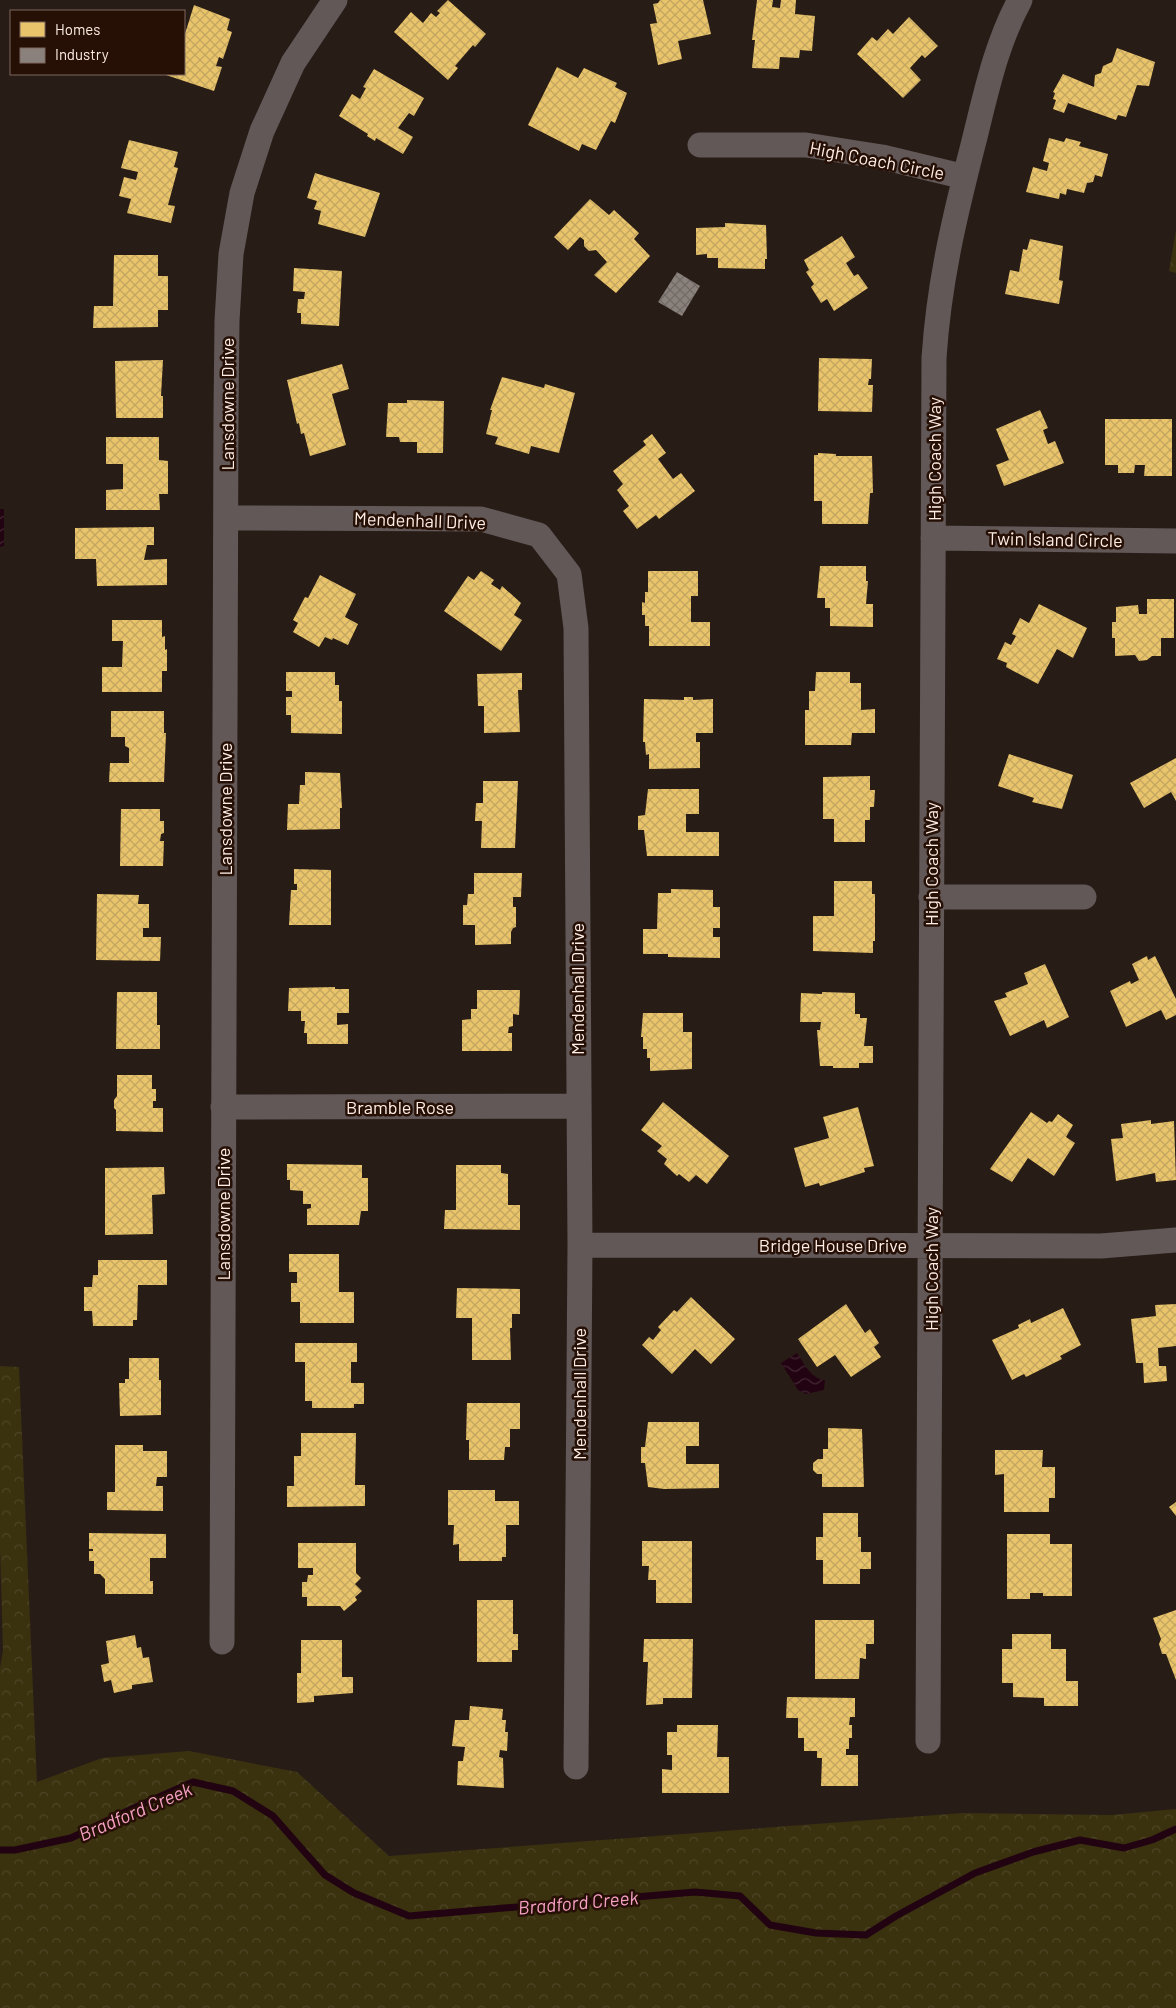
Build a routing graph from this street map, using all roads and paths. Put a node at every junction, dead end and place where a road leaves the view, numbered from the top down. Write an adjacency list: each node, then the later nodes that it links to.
1 (335, 0): 5 (street, Lansdowne Drive)
2 (1020, 0): 4 (street, High Coach Way)
3 (700, 145): 4 (street, High Coach Circle)
4 (965, 177): 6 (street, High Coach Way)
5 (227, 518): 10 (street, Mendenhall Drive); 11 (street, Lansdowne Drive)
6 (934, 538): 7 (street, Twin Island Circle); 8 (street, High Coach Way)
7 (1176, 541)
8 (930, 897): 9 (street); 14 (street, High Coach Way)
9 (1084, 897)
10 (578, 1106): 11 (street, Bramble Rose); 13 (street, Mendenhall Drive)
11 (223, 1107): 15 (street, Lansdowne Drive)
12 (1176, 1240): 14 (street, Bridge House Drive)
13 (580, 1245): 14 (street, Bridge House Drive); 17 (street, Mendenhall Drive)
14 (931, 1246): 16 (street, High Coach Way)
15 (222, 1642)
16 (928, 1740)
17 (576, 1767)

